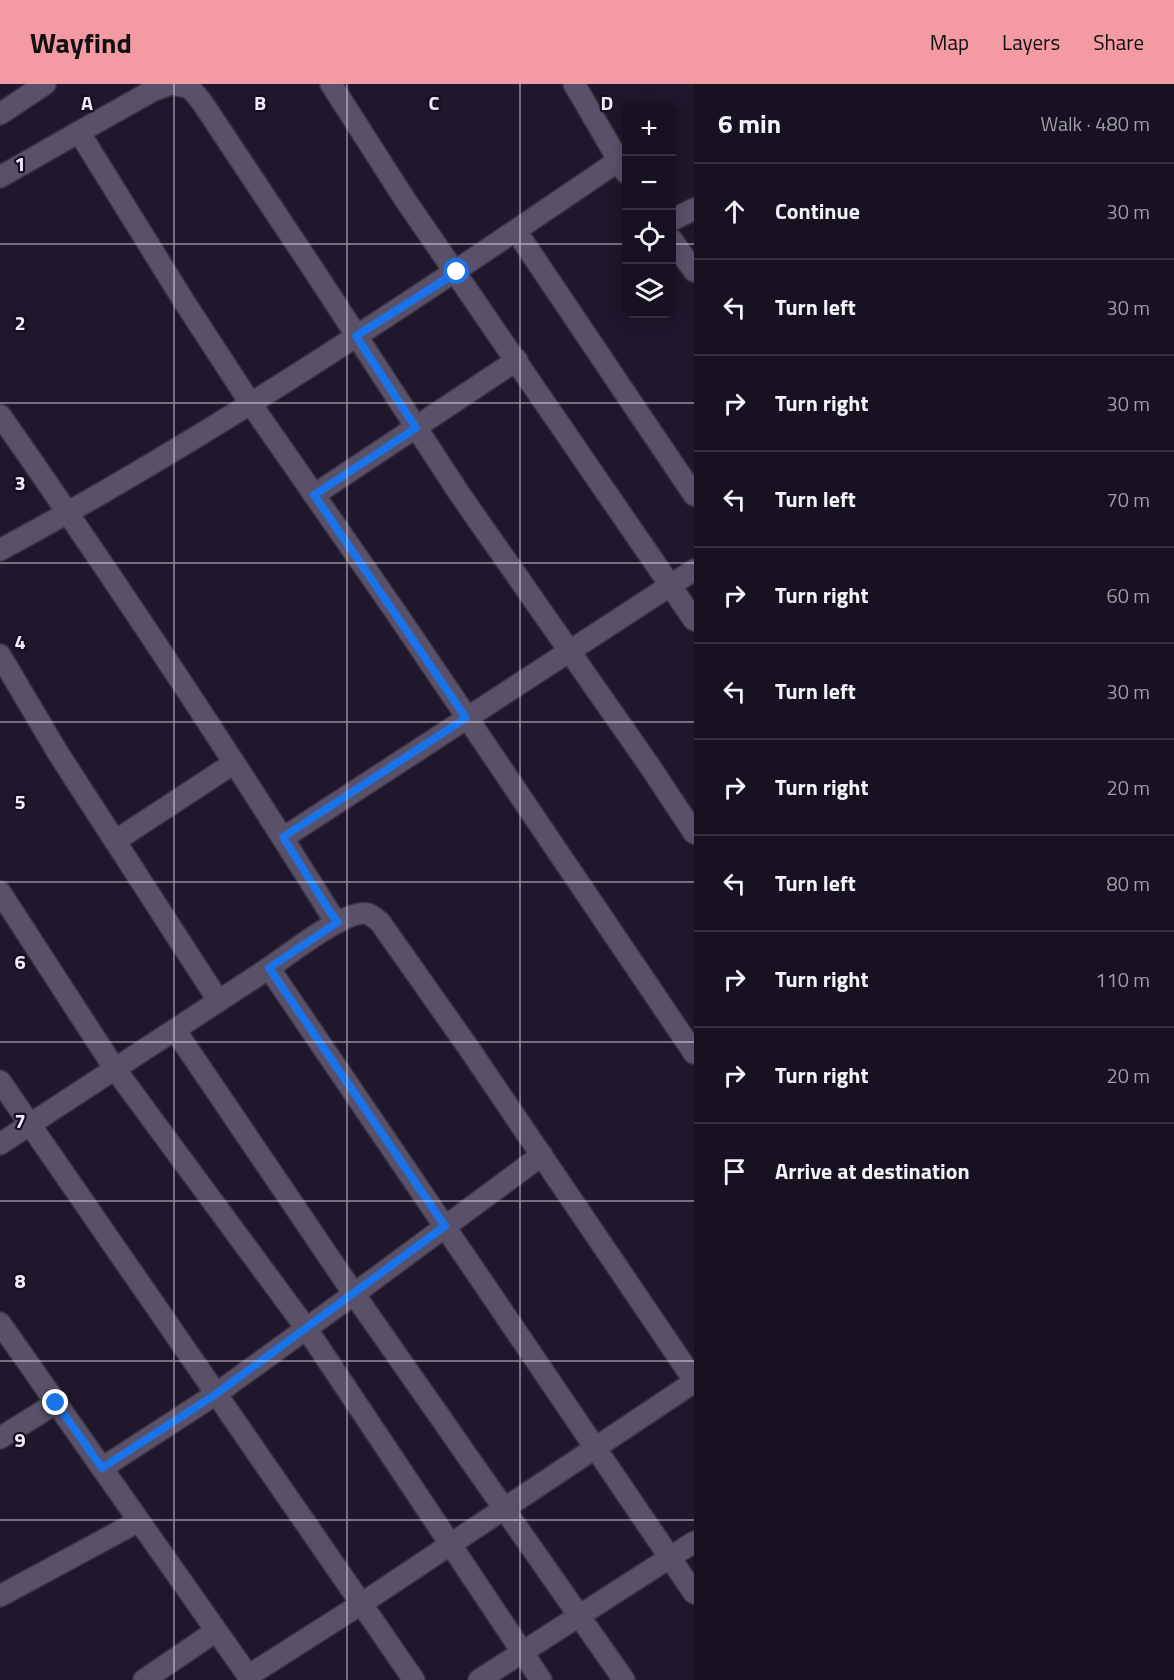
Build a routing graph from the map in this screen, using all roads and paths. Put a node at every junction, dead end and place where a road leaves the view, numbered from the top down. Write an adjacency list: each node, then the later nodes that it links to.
1 (45, 84): 5 (street)
2 (172, 84): 6 (street); 15 (street)
3 (331, 84): 14 (street)
4 (574, 84): 7 (street)
5 (0, 114)
6 (79, 132): 8 (street); 17 (street)
7 (622, 167): 11 (street)
8 (0, 177)
9 (694, 209): 10 (street)
10 (676, 218)
11 (516, 231): 14 (street); 21 (street)
12 (676, 246): 13 (street)
13 (694, 271)
14 (457, 272): 15 (street); 16 (street)
15 (356, 336): 17 (street); 19 (street)
16 (517, 360): 19 (street); 25 (street)
17 (251, 404): 20 (street); 22 (street)
18 (0, 415): 22 (street)
19 (416, 428): 20 (street); 27 (street)
20 (314, 495): 29 (street)
21 (694, 495)
22 (69, 513): 23 (street); 30 (street)
23 (0, 550)
24 (694, 570): 25 (street)
25 (670, 586): 26 (street); 27 (street)
26 (694, 620)
27 (568, 652): 29 (street); 31 (street)
28 (0, 654): 33 (street)
29 (466, 718): 32 (street); 39 (street)
30 (234, 763): 32 (street); 33 (street)
31 (694, 833)
32 (283, 837): 35 (street)
33 (115, 841): 37 (street)
34 (0, 892): 40 (street)
35 (338, 922): 36 (street); 44 (street)
36 (269, 968): 37 (street); 45 (street)
37 (218, 1000): 38 (street)
38 (175, 1030): 40 (street); 46 (street)
39 (691, 1040)
40 (115, 1069): 42 (street); 48 (street)
41 (0, 1081): 42 (street)
42 (30, 1124): 43 (street); 50 (street)
43 (0, 1144)
44 (542, 1155): 45 (street); 49 (street)
45 (445, 1226): 46 (street); 53 (street)
46 (354, 1294): 48 (street); 55 (street)
47 (0, 1323): 51 (street)
48 (306, 1328): 50 (street); 58 (street)
49 (694, 1381): 53 (street)
50 (216, 1394): 54 (street); 62 (street)
51 (56, 1403): 52 (street); 54 (street)
52 (0, 1438)
53 (596, 1448): 55 (street); 59 (street)
54 (102, 1468): 56 (street)
55 (504, 1509): 58 (street); 63 (street)
56 (139, 1521): 61 (street); 64 (street)
57 (694, 1542): 59 (street)
58 (450, 1544): 62 (street); 65 (street)
59 (670, 1557): 60 (street); 63 (street)
60 (694, 1593)
61 (0, 1596)
62 (361, 1604): 66 (street); 68 (street)
63 (579, 1616): 65 (street); 71 (street)
64 (216, 1631): 66 (street); 67 (street)
65 (523, 1652): 69 (street); 70 (street)
66 (249, 1678)
67 (144, 1680)
68 (414, 1680)
69 (479, 1680)
70 (542, 1680)
71 (624, 1680)

